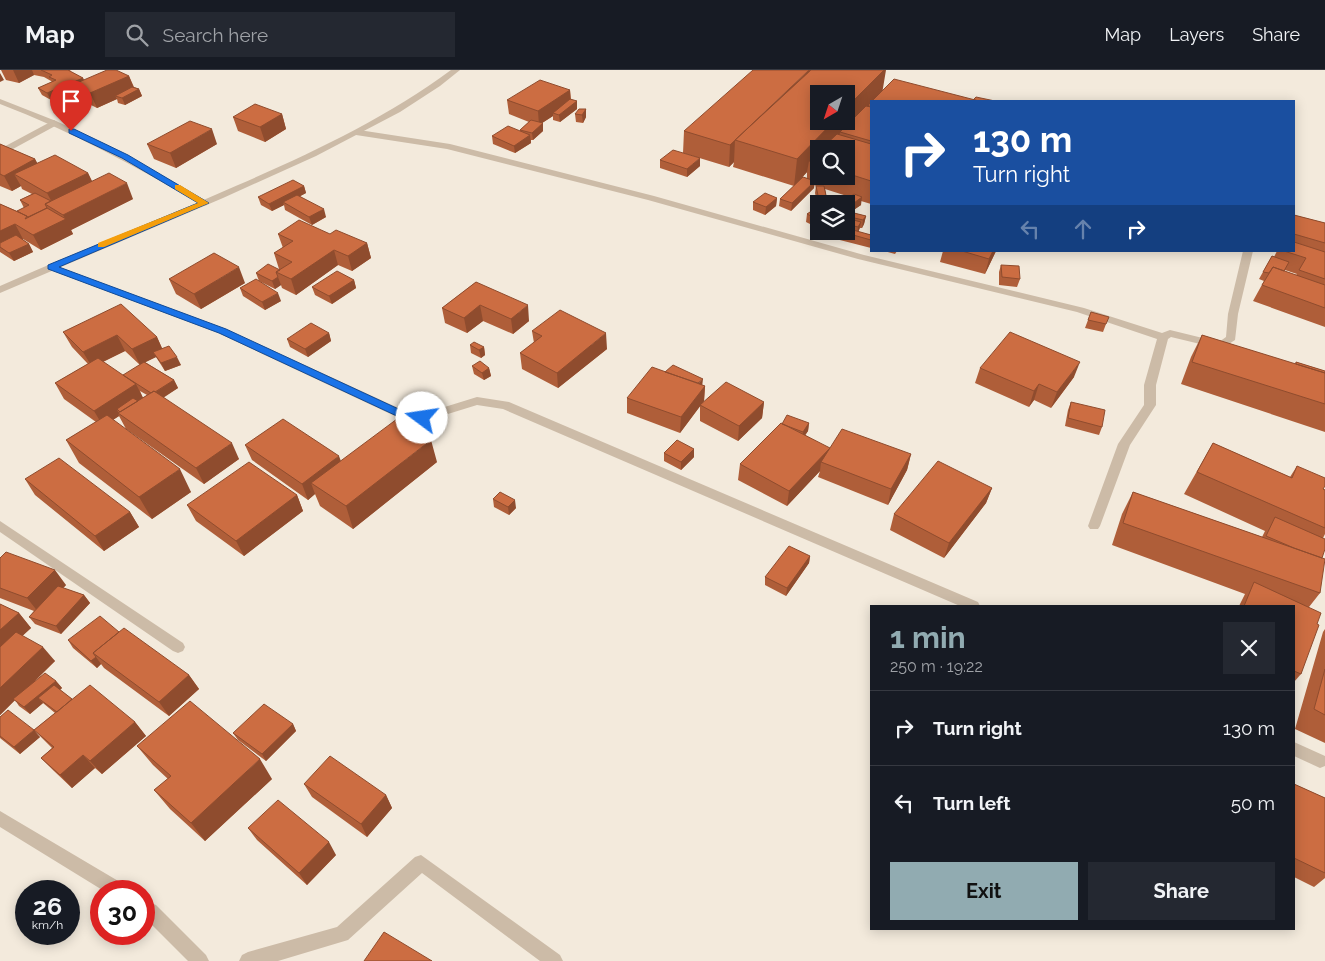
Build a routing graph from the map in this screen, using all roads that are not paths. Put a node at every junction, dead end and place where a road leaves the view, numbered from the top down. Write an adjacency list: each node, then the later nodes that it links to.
1 (456, 70): 4 (street)
2 (0, 101): 3 (street)
3 (54, 123): 5 (street); 6 (street)
4 (359, 133): 6 (street); 10 (street)
5 (0, 152)
6 (205, 203): 8 (street)
7 (1248, 252): 10 (street)
8 (51, 267): 9 (street); 13 (street)
9 (0, 290)
10 (1163, 337): 12 (street)
11 (0, 526): 14 (street)
12 (1094, 526)
13 (971, 605)
14 (178, 647)
15 (1295, 749): 16 (street)
16 (1320, 761)
17 (0, 818): 18 (street)
18 (101, 880)
19 (155, 916): 20 (street)
20 (200, 961)
21 (248, 961): 22 (street)
22 (554, 961)

